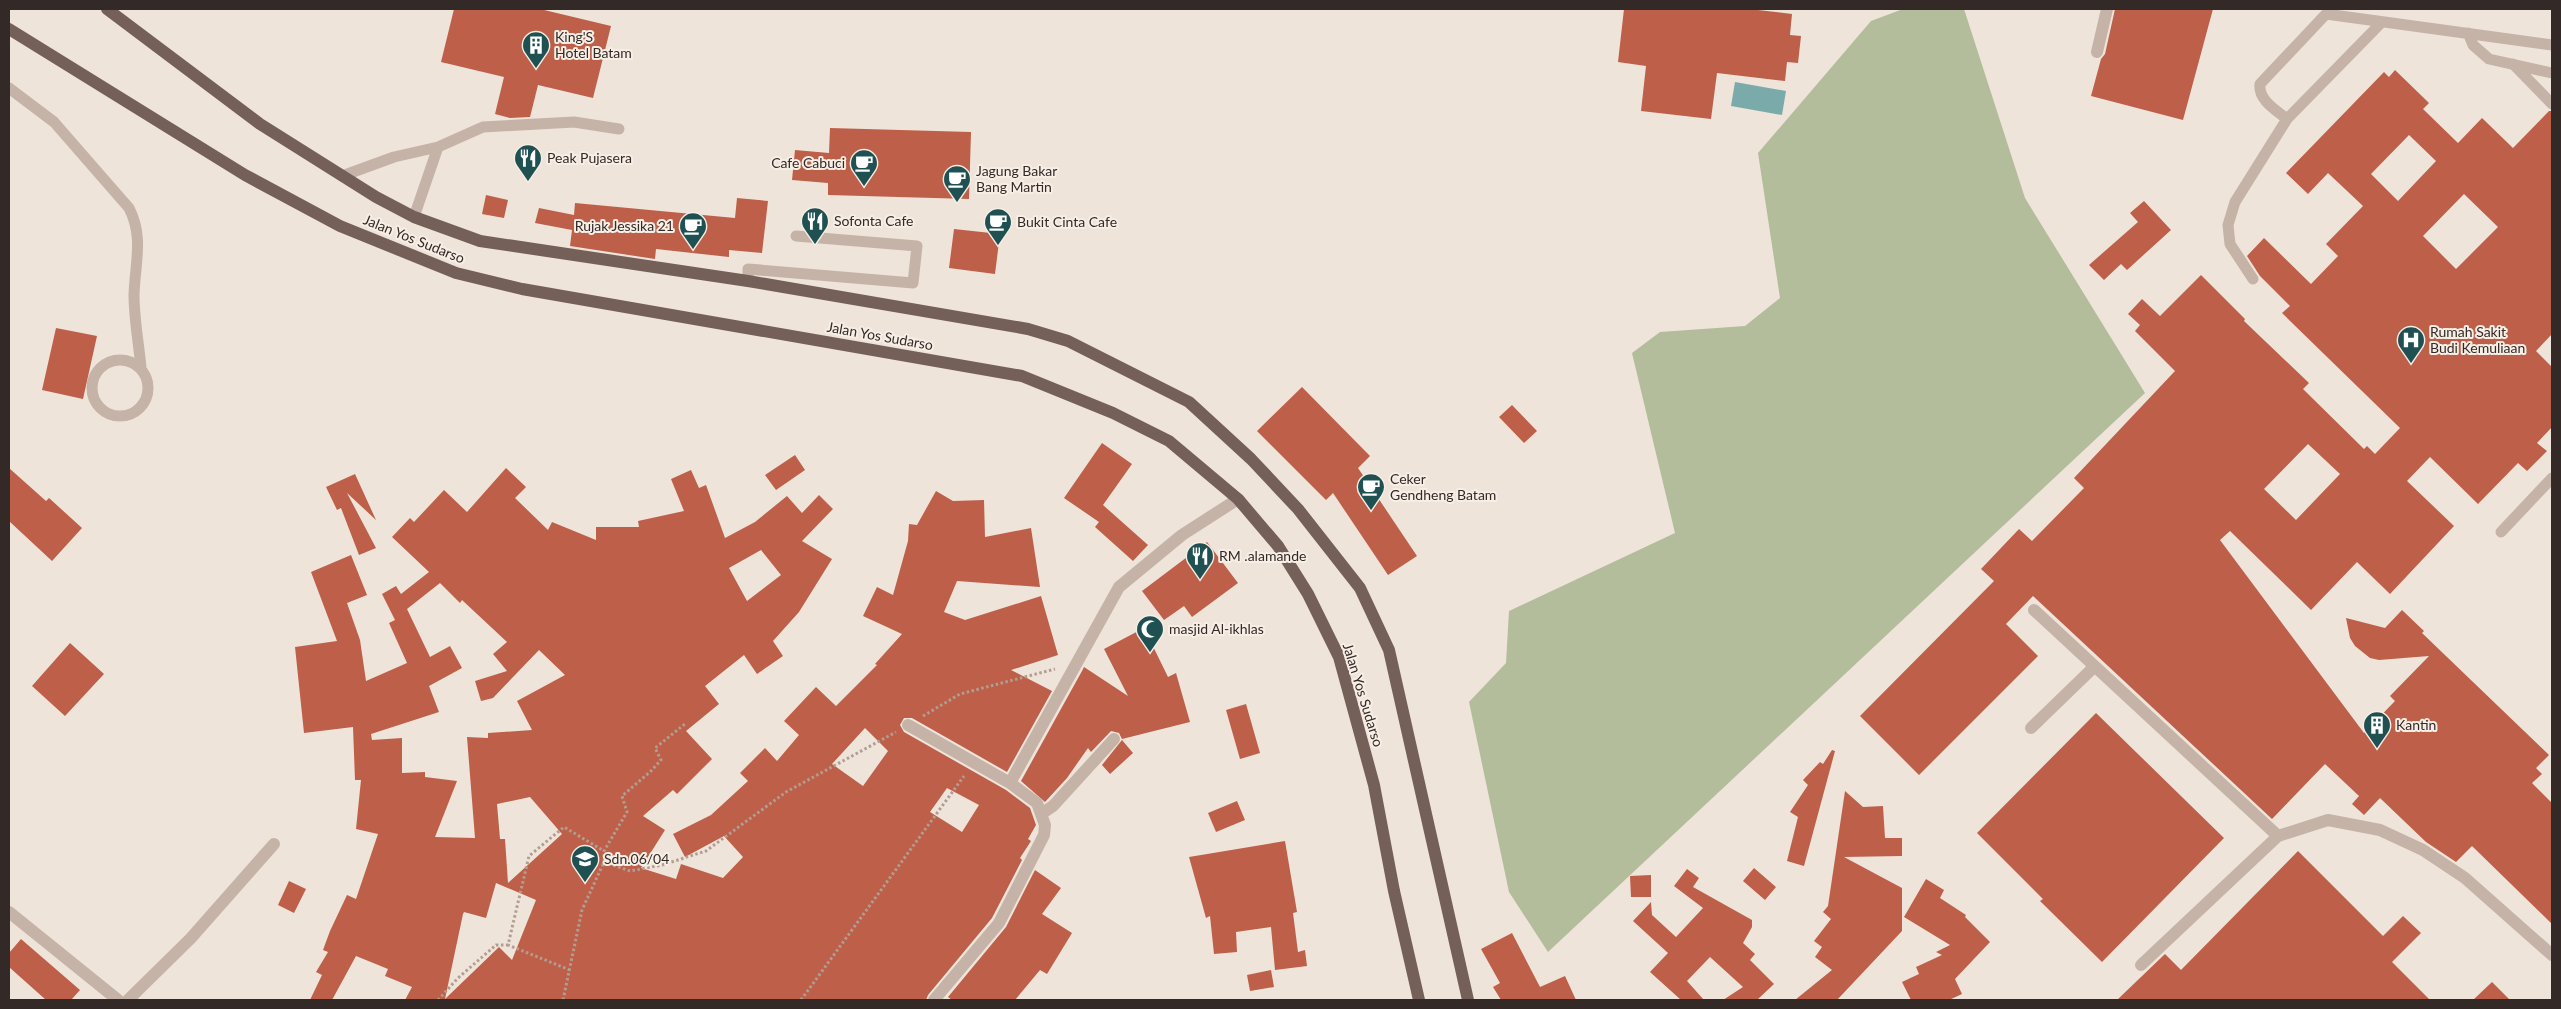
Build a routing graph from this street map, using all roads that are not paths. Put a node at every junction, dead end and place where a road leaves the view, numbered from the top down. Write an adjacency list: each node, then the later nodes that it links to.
1 (107, 9): 15 (main road, Jalan Yos Sudarso)
2 (2108, 9): 7 (street)
3 (2381, 23): 5 (lane); 12 (lane); 12 (lane)
4 (11, 34): 22 (main road, Jalan Yos Sudarso)
5 (2468, 34): 6 (lane); 8 (lane)
6 (2552, 44)
7 (2097, 52)
8 (2513, 64): 9 (lane); 11 (lane)
9 (2552, 73)
10 (9, 88): 20 (lane)
11 (2552, 104)
12 (2287, 119): 18 (lane)
13 (619, 129): 14 (lane)
14 (438, 147): 15 (lane); 16 (lane)
15 (342, 176): 16 (main road, Jalan Yos Sudarso)
16 (414, 217): 19 (main road, Jalan Yos Sudarso)
17 (796, 236): 19 (lane)
18 (2253, 279)
19 (748, 281): 40 (main road, Jalan Yos Sudarso)
20 (141, 368): 20 (lane)
21 (2552, 478): 23 (lane)
22 (1238, 499): 29 (street); 39 (main road, Jalan Yos Sudarso)
23 (2501, 532)
24 (2034, 610): 25 (street)
25 (2094, 667): 27 (street); 31 (street)
26 (908, 725): 29 (street)
27 (2031, 728)
28 (1114, 739): 30 (street)
29 (1010, 783): 30 (street)
30 (1041, 814): 38 (street)
31 (2278, 836): 34 (street); 35 (street)
32 (274, 844): 37 (street)
33 (9, 912): 36 (street)
34 (2552, 955)
35 (2140, 965)
36 (118, 1000)
37 (128, 1000)
38 (934, 1000)
39 (1419, 1000)
40 (1468, 1000)

